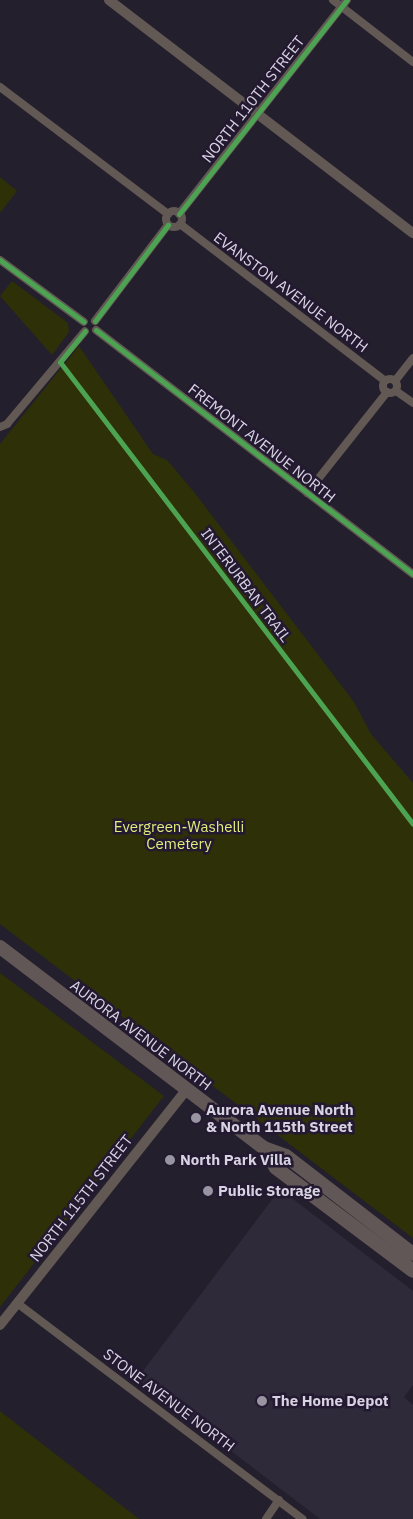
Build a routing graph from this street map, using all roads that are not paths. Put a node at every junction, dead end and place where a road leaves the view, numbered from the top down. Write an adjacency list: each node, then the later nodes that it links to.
1 (109, 0): 6 (street)
2 (333, 0): 3 (street)
3 (345, 3): 4 (street); 6 (street, NORTH 110TH STREET)
4 (413, 62)
5 (0, 86): 7 (street)
6 (258, 114): 8 (street, NORTH 110TH STREET); 11 (street)
7 (168, 214): 8 (street); 10 (street)
8 (179, 214): 9 (street)
9 (180, 224): 10 (street); 18 (street, EVANSTON AVENUE NORTH)
10 (168, 225): 13 (street)
11 (413, 233)
12 (2, 265): 14 (street)
13 (95, 321): 14 (street); 15 (street)
14 (84, 322): 16 (street)
15 (96, 330): 16 (street); 24 (street, FREMONT AVENUE NORTH)
16 (85, 331): 23 (street)
17 (413, 358): 19 (street)
18 (385, 381): 19 (street); 21 (street)
19 (395, 381): 20 (street)
20 (396, 390): 21 (street); 22 (street)
21 (386, 392): 24 (street)
22 (413, 404)
23 (0, 427)
24 (307, 493): 25 (street, FREMONT AVENUE NORTH)
25 (413, 574)
26 (0, 947): 27 (highway, AURORA AVENUE NORTH)
27 (186, 1090): 28 (highway, AURORA AVENUE NORTH); 31 (street, NORTH 115TH STREET)
28 (264, 1148): 29 (highway, AURORA AVENUE NORTH); 30 (highway, AURORA AVENUE NORTH)
29 (413, 1254)
30 (413, 1271)
31 (18, 1303): 32 (street, NORTH 115TH STREET); 33 (street, STONE AVENUE NORTH)
32 (0, 1325)
33 (279, 1500): 34 (street); 35 (street, STONE AVENUE NORTH)
34 (266, 1519)
35 (303, 1519)

